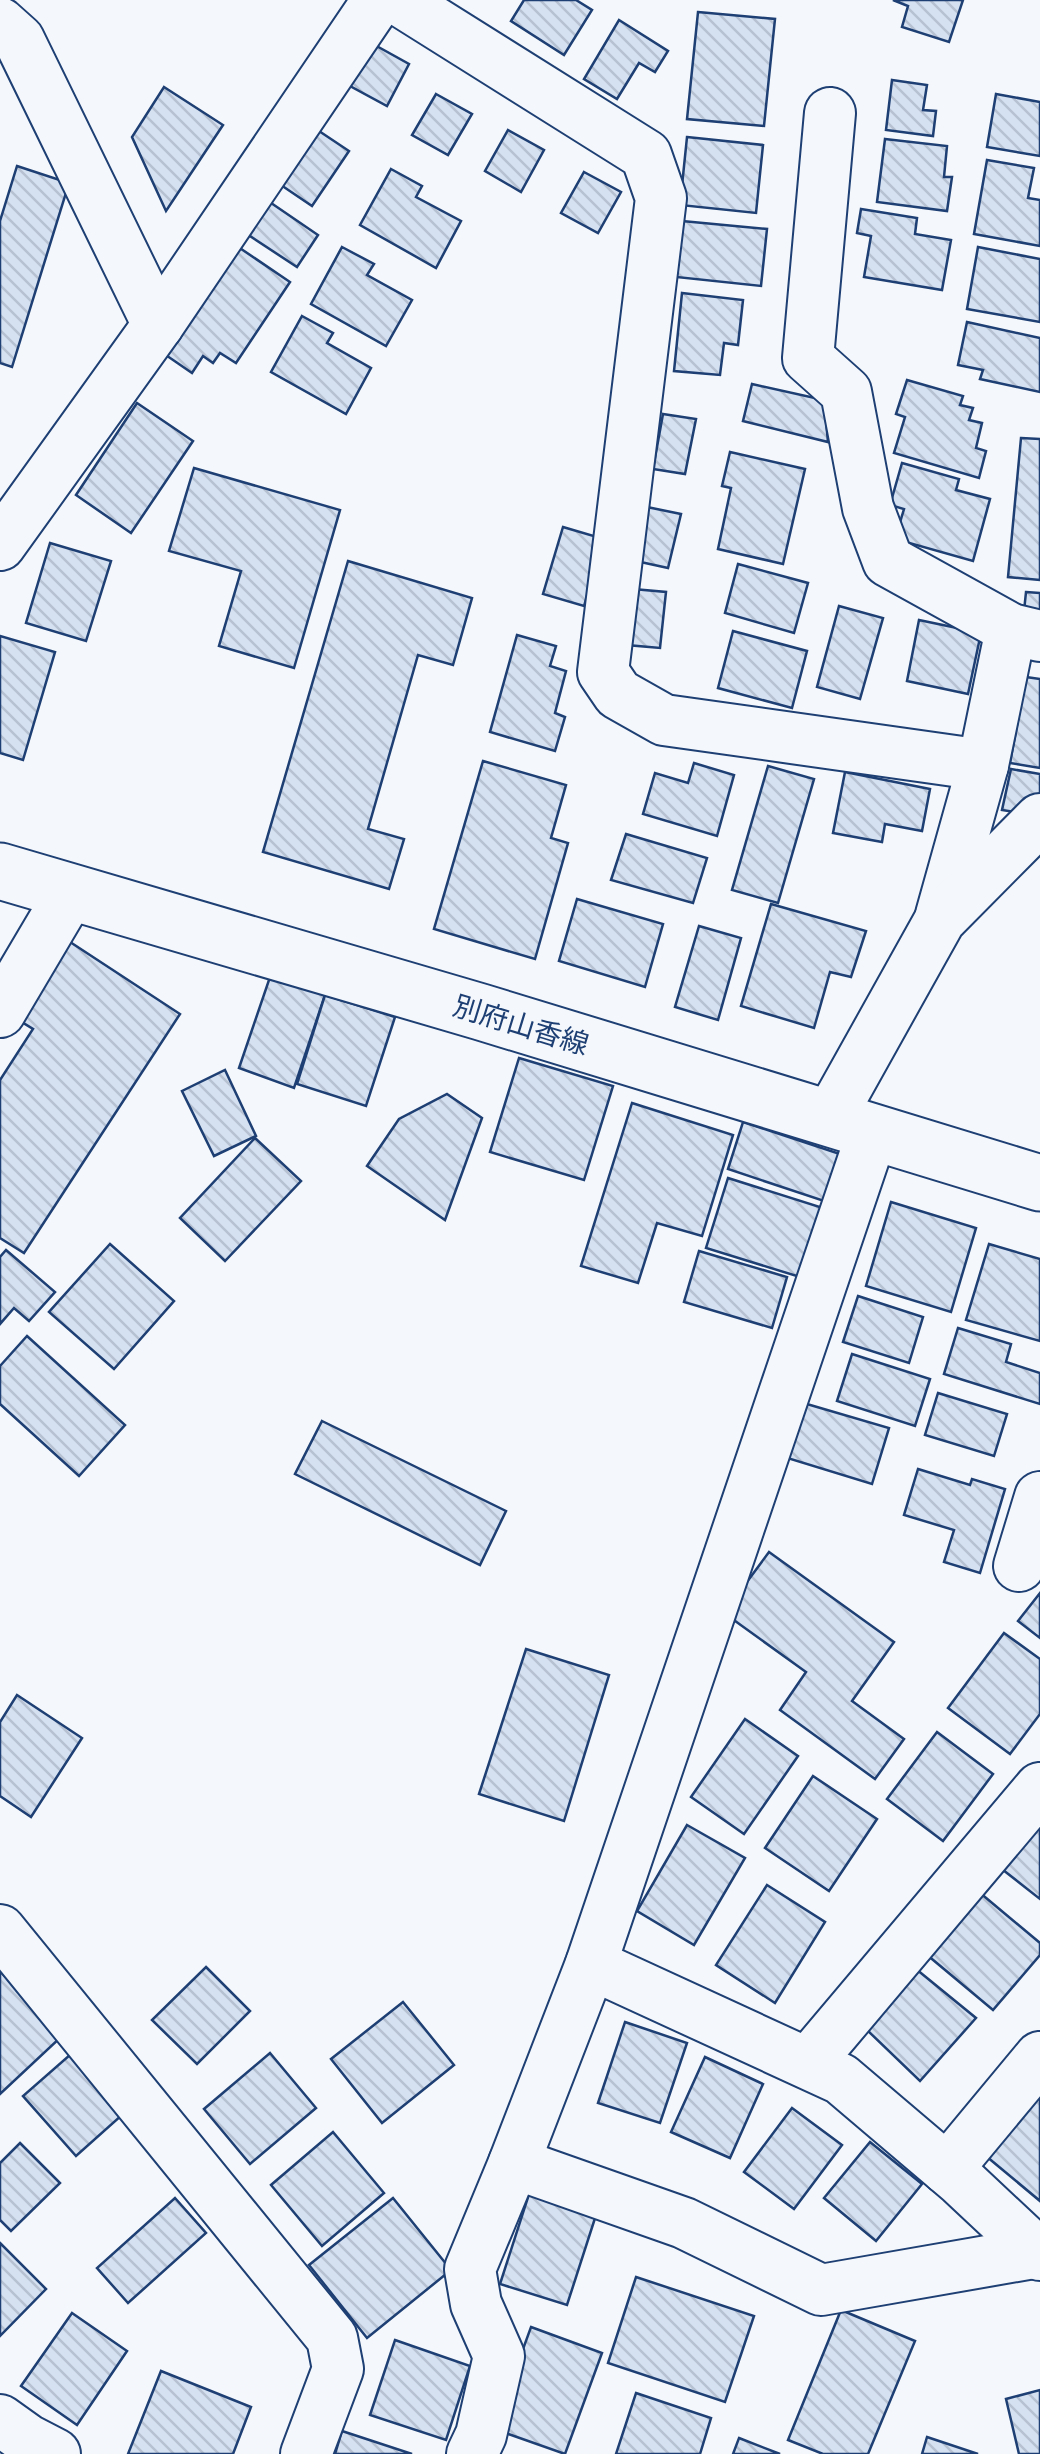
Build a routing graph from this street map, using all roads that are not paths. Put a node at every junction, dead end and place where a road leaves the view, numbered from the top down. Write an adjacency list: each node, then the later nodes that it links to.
1 (378, 0): 5 (street)
2 (399, 0): 8 (street)
3 (0, 23): 5 (street)
4 (830, 113): 7 (street)
5 (158, 325): 6 (street)
6 (0, 545)
7 (1026, 633): 8 (street)
8 (982, 765): 12 (street)
9 (1040, 819): 12 (street)
10 (0, 871): 11 (main road, 別府山香線)
11 (71, 892): 13 (street); 14 (main road, 別府山香線)
12 (940, 920): 14 (street)
13 (0, 1012)
14 (851, 1125): 15 (main road, 別府山香線); 20 (street)
15 (1040, 1182)
16 (1040, 1497): 17 (street)
17 (1018, 1566)
18 (1040, 1788): 22 (street)
19 (0, 1930): 27 (street)
20 (592, 1964): 22 (street); 23 (street)
21 (1040, 2057): 24 (street)
22 (808, 2063): 24 (street)
23 (514, 2163): 25 (street); 26 (street)
24 (947, 2169): 25 (street)
25 (1040, 2253)
26 (489, 2448)
27 (306, 2454)

